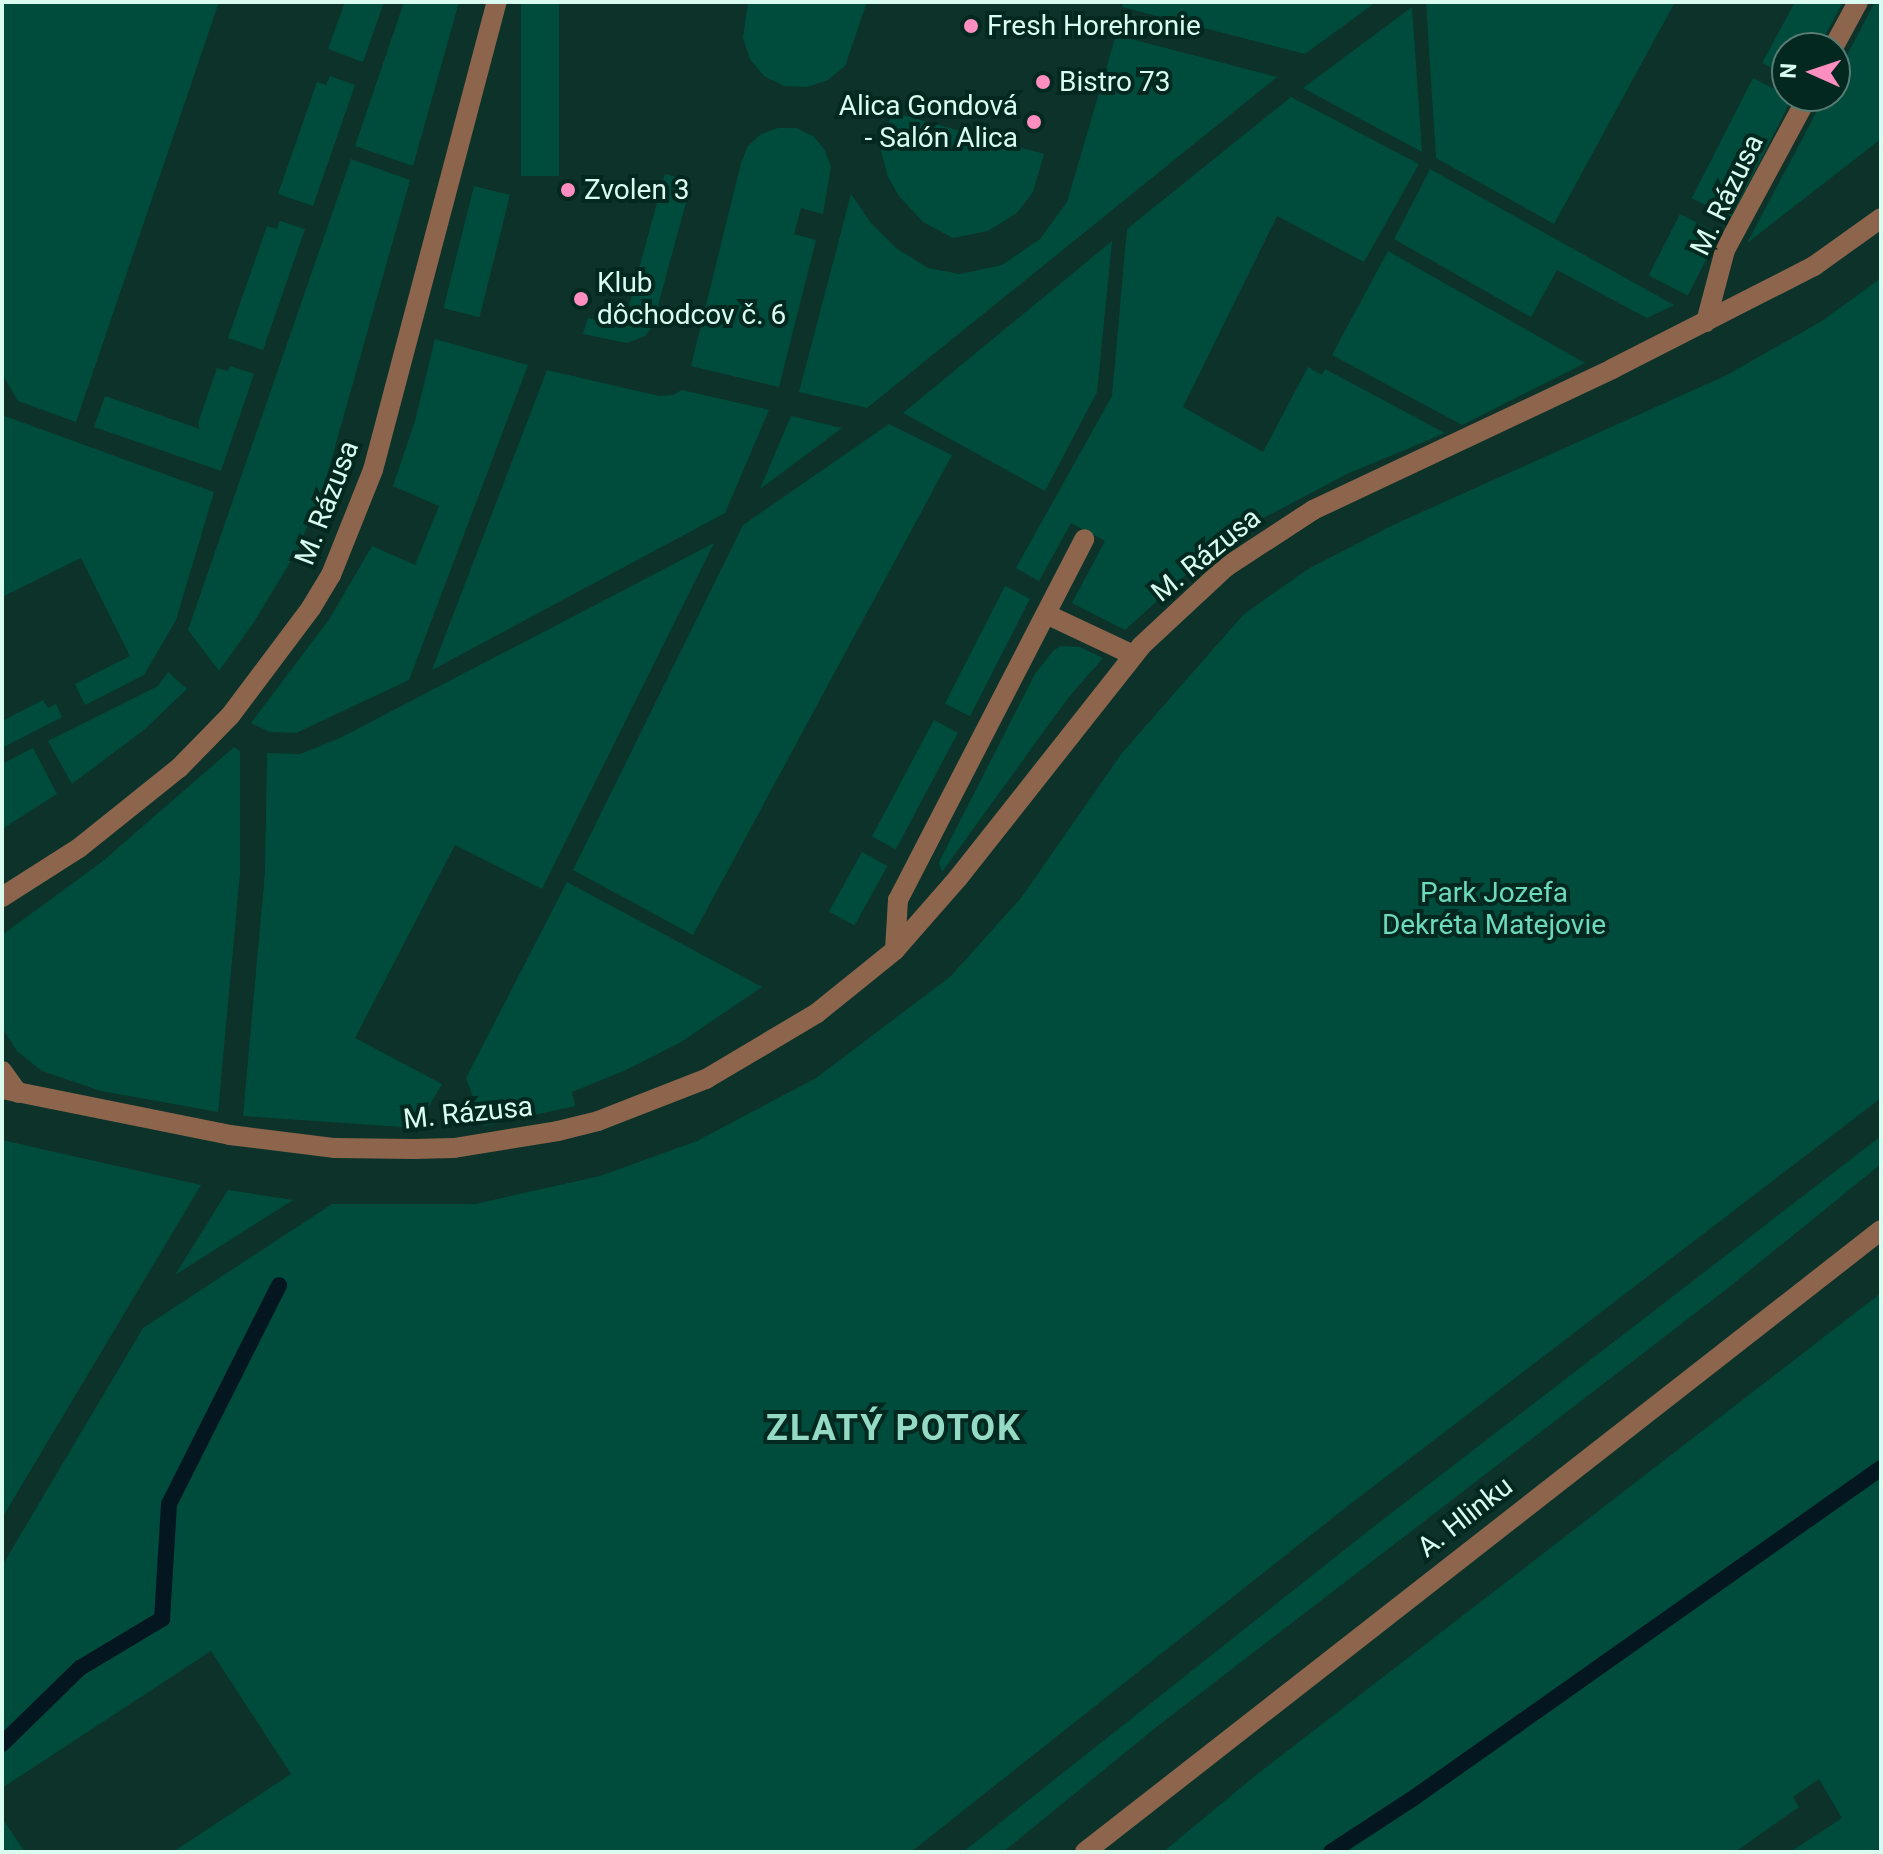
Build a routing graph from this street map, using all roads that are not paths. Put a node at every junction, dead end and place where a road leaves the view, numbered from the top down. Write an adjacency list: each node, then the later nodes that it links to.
1 (497, 2): 10 (street, M. Rázusa)
2 (1858, 2): 3 (street)
3 (1842, 32)
4 (1799, 112): 6 (street, M. Rázusa)
5 (1881, 218): 6 (street, M. Rázusa)
6 (1706, 322): 9 (street, M. Rázusa)
7 (1084, 539): 8 (street)
8 (1046, 614): 9 (street); 11 (street)
9 (1133, 655): 11 (street, M. Rázusa)
10 (2, 897)
11 (895, 950): 13 (street, M. Rázusa)
12 (2, 1071): 13 (street)
13 (10, 1091)
14 (1881, 1230): 15 (street, A. Hlinku)
15 (1085, 1852)

